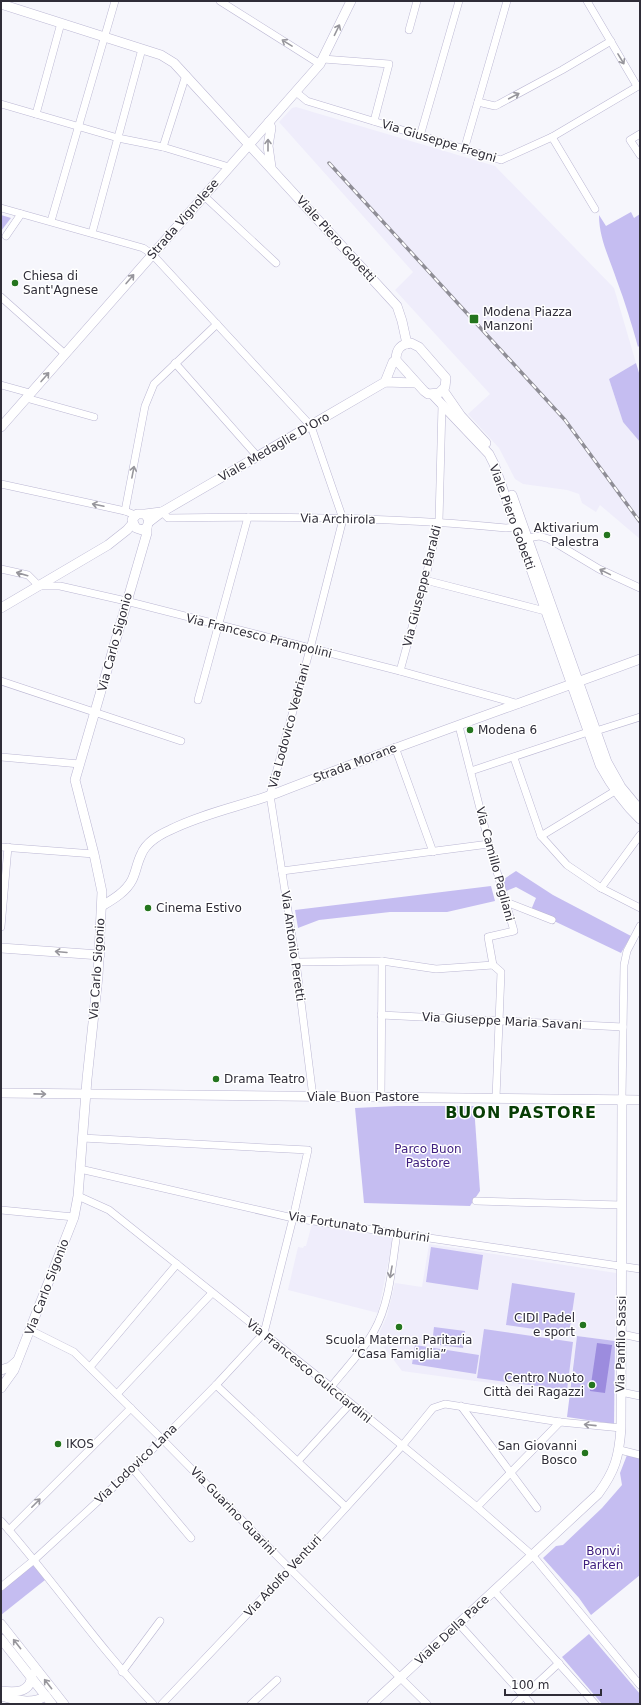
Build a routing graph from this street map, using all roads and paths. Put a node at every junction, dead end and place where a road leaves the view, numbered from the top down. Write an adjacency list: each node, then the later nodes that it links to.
1 (115, 1): 11 (street)
2 (220, 1): 14 (street, one-way to 2)
3 (351, 1): 14 (street, Strada Vignolese, one-way to 3)
4 (417, 1): 10 (street)
5 (459, 1): 25 (street)
6 (507, 1): 18 (street)
7 (587, 1): 12 (street)
8 (1, 4): 9 (street, Viale Piero Gobetti)
9 (61, 23): 11 (street, Viale Piero Gobetti); 20 (street)
10 (409, 30)
11 (103, 37): 13 (street, Viale Piero Gobetti); 23 (street)
12 (611, 41): 16 (street, one-way to 16); 18 (street, one-way to 12)
13 (142, 49): 15 (street, Viale Piero Gobetti); 27 (street)
14 (321, 61): 17 (street, Strada Vignolese); 21 (street)
15 (186, 75): 28 (street, Viale Piero Gobetti); 29 (street)
16 (639, 85): 26 (street, Via Giuseppe Fregni)
17 (296, 92): 21 (street, Via Giuseppe Fregni); 22 (street, Strada Vignolese)
18 (478, 102): 30 (street)
19 (1, 104): 20 (street)
20 (36, 114): 23 (street)
21 (374, 121): 25 (street, Via Giuseppe Fregni)
22 (270, 122): 28 (street, Strada Vignolese); 33 (street, one-way to 22)
23 (78, 127): 27 (street); 38 (street)
24 (640, 134): 31 (street)
25 (420, 136): 30 (street, Via Giuseppe Fregni)
26 (552, 137): 30 (street, Via Giuseppe Fregni); 36 (street)
27 (118, 138): 29 (street); 39 (street)
28 (249, 144): 32 (street, Strada Vignolese); 33 (street, Viale Piero Gobetti)
29 (163, 147): 32 (street)
30 (464, 150)
31 (640, 155)
32 (229, 167): 34 (street, Strada Vignolese)
33 (272, 169): 45 (street, Viale Piero Gobetti)
34 (203, 195): 41 (street, Strada Vignolese); 42 (street)
35 (1, 208): 37 (street)
36 (595, 209)
37 (21, 214): 38 (street); 40 (street)
38 (51, 222): 39 (street)
39 (92, 233): 41 (street)
40 (6, 236)
41 (152, 254): 44 (street); 46 (street, Strada Vignolese, one-way to 41)
42 (276, 263)
43 (1, 297): 46 (street)
44 (217, 324): 48 (street); 57 (street)
45 (407, 344): 47 (street); 52 (street)
46 (65, 354): 54 (street, Strada Vignolese, one-way to 46)
47 (396, 360): 49 (street); 50 (street, Viale Piero Gobetti)
48 (175, 363): 59 (street); 61 (street, one-way to 48)
49 (385, 382): 50 (street); 57 (street, Viale Medaglie D'Oro)
50 (416, 383): 53 (street, Viale Piero Gobetti)
51 (1, 385): 54 (street)
52 (443, 390): 53 (street); 68 (street, Viale Piero Gobetti)
53 (433, 395): 55 (street, Viale Piero Gobetti)
54 (28, 396): 56 (street); 58 (street, Strada Vignolese)
55 (442, 405): 65 (street, Via Giuseppe Baraldi); 67 (street, Viale Piero Gobetti)
56 (94, 417)
57 (311, 426): 59 (street, Viale Medaglie D'Oro); 64 (street)
58 (1, 427)
59 (258, 457): 62 (street, Viale Medaglie D'Oro)
60 (1, 484): 61 (street, one-way to 60)
61 (125, 510): 66 (street)
62 (162, 512): 63 (street, Via Archirola); 66 (street, Viale Medaglie D'Oro)
63 (248, 517): 64 (street, Via Archirola); 76 (street)
64 (343, 519): 65 (street, Via Archirola); 77 (street, Via Lodovico Vedriani)
65 (438, 521): 67 (street, Via Archirola); 70 (street, Via Giuseppe Baraldi)
66 (139, 524): 71 (street, Viale Medaglie D'Oro); 73 (street, Via Carlo Sigonio)
67 (516, 527): 75 (street, Viale Piero Gobetti)
68 (528, 538): 72 (street, one-way to 68); 75 (street, Viale Piero Gobetti)
69 (1, 568): 71 (street, one-way to 69)
70 (425, 580): 75 (street); 79 (street, Via Giuseppe Baraldi)
71 (39, 586): 73 (street, Via Francesco Prampolini); 74 (street, Viale Medaglie D'Oro)
72 (640, 588)
73 (126, 601): 76 (street, Via Francesco Prampolini); 84 (street, Via Carlo Sigonio)
74 (1, 608)
75 (549, 610): 81 (street, Viale Piero Gobetti)
76 (218, 626): 77 (street, Via Francesco Prampolini); 82 (street)
77 (310, 649): 79 (street, Via Francesco Prampolini); 95 (street, Via Lodovico Vedriani)
78 (640, 659): 81 (street, Strada Morane)
79 (400, 671): 83 (street, Via Francesco Prampolini)
80 (1, 681): 84 (street)
81 (574, 683): 83 (street, Strada Morane); 87 (street, Viale Piero Gobetti)
82 (198, 700)
83 (519, 704): 86 (street, Strada Morane)
84 (96, 712): 88 (street); 92 (street, Via Carlo Sigonio)
85 (640, 717): 87 (street)
86 (459, 726): 89 (street, Strada Morane); 93 (street, Via Camillo Pagliani)
87 (592, 732): 91 (street); 94 (street, Viale Piero Gobetti)
88 (181, 741)
89 (395, 747): 95 (street, Strada Morane); 102 (street)
90 (1, 757): 92 (street)
91 (514, 758): 93 (street); 99 (street)
92 (80, 764): 103 (street, Via Carlo Sigonio)
93 (471, 772): 100 (street, Via Camillo Pagliani)
94 (618, 789): 96 (street); 97 (street); 99 (street)
95 (270, 795): 104 (street, Via Antonio Peretti); 107 (street, Strada Morane)
96 (640, 810)
97 (640, 819)
98 (640, 835): 105 (street)
99 (541, 836): 105 (street)
100 (489, 844): 102 (street); 106 (street, Via Camillo Pagliani)
101 (4, 847): 103 (street); 111 (street)
102 (433, 852): 104 (street)
103 (94, 854): 107 (street, Via Carlo Sigonio)
104 (282, 871): 115 (street, Via Antonio Peretti)
105 (601, 888): 108 (street)
106 (506, 902): 109 (street); 116 (street, Via Camillo Pagliani)
107 (102, 906): 113 (street, Via Carlo Sigonio)
108 (640, 908)
109 (552, 920)
110 (640, 926): 119 (street)
111 (1, 927)
112 (1, 948): 113 (street, one-way to 112)
113 (100, 955): 121 (street, Via Carlo Sigonio)
114 (382, 961): 115 (street); 116 (street); 117 (street)
115 (296, 962): 122 (street, Via Antonio Peretti)
116 (493, 965): 118 (street, Via Camillo Pagliani)
117 (382, 1014): 118 (street, Via Giuseppe Maria Savani); 123 (street)
118 (499, 1021): 119 (street, Via Giuseppe Maria Savani); 124 (street, Via Camillo Pagliani)
119 (623, 1027): 125 (street)
120 (1, 1093): 121 (street, Viale Buon Pastore, one-way to 121)
121 (86, 1095): 122 (street, Viale Buon Pastore); 127 (street, Via Carlo Sigonio)
122 (313, 1097): 123 (street, Viale Buon Pastore)
123 (381, 1098): 124 (street, Viale Buon Pastore)
124 (496, 1098): 125 (street, Viale Buon Pastore)
125 (622, 1099): 126 (street, Viale Buon Pastore); 131 (street, Via Panfilo Sassi)
126 (640, 1100)
127 (82, 1138): 128 (street, Via Carlo Sigonio); 134 (street)
128 (80, 1169): 129 (street, Via Carlo Sigonio); 134 (street, Via Fortunato Tamburini)
129 (78, 1196): 133 (street, Via Carlo Sigonio); 136 (street, Via Francesco Guicciardini)
130 (476, 1201): 131 (street)
131 (622, 1204): 137 (street, Via Panfilo Sassi)
132 (1, 1210): 133 (street)
133 (74, 1217): 140 (street, Via Carlo Sigonio)
134 (294, 1218): 135 (street, Via Fortunato Tamburini); 141 (street)
135 (397, 1233): 137 (street, Via Fortunato Tamburini); 148 (street, one-way to 148)
136 (178, 1264): 139 (street, Via Francesco Guicciardini); 145 (street)
137 (622, 1267): 138 (street, Via Fortunato Tamburini); 142 (street, Via Panfilo Sassi)
138 (640, 1269)
139 (212, 1293): 141 (street, Via Francesco Guicciardini); 151 (street)
140 (30, 1330): 144 (street, Via Carlo Sigonio); 145 (street, Via Guarino Guarini)
141 (264, 1333): 147 (street, Via Lodovico Lana); 148 (street, Via Francesco Guicciardini)
142 (622, 1334): 143 (street); 150 (street, Via Panfilo Sassi)
143 (640, 1338)
144 (18, 1360): 146 (street); 149 (street, Via Carlo Sigonio)
145 (90, 1367): 151 (street, Via Guarino Guarini)
146 (1, 1370)
147 (216, 1385): 158 (street, Via Lodovico Lana); 162 (street)
148 (331, 1387): 153 (street, Via Francesco Guicciardini)
149 (1, 1388)
150 (621, 1392): 152 (street); 157 (street, Via Panfilo Sassi)
151 (117, 1394): 155 (street, Via Guarino Guarini)
152 (640, 1396)
153 (350, 1404): 159 (street, Via Francesco Guicciardini); 162 (street)
154 (462, 1406): 156 (street, Via Adolfo Venturi); 159 (street, Via Adolfo Venturi); 164 (street)
155 (131, 1408): 158 (street, Via Guarino Guarini); 169 (street, one-way to 155)
156 (560, 1422): 157 (street, Via Adolfo Venturi, one-way to 156); 164 (street)
157 (621, 1428): 160 (street, Via Panfilo Sassi)
158 (163, 1440): 163 (street, Via Lodovico Lana); 173 (street, Via Guarino Guarini)
159 (402, 1446): 165 (street, Via Adolfo Venturi); 166 (street, Via Francesco Guicciardini)
160 (620, 1450): 161 (street); 171 (street, Via Panfilo Sassi)
161 (640, 1455)
162 (298, 1461): 165 (street)
163 (133, 1469): 170 (street); 172 (street, Via Lodovico Lana)
164 (512, 1471): 166 (street); 167 (street)
165 (346, 1507): 173 (street, Via Adolfo Venturi)
166 (477, 1507): 171 (street, Via Francesco Guicciardini)
167 (537, 1508)
168 (1, 1522): 169 (street)
169 (8, 1530): 172 (street)
170 (191, 1538)
171 (533, 1556): 175 (street, Viale Della Pace); 186 (street, Via Francesco Guicciardini)
172 (34, 1560): 174 (street, Via Lodovico Lana); 182 (street)
173 (290, 1569): 183 (street, Via Guarino Guarini); 194 (street, Via Adolfo Venturi)
174 (1, 1587)
175 (494, 1591): 178 (street, Viale Della Pace); 180 (street)
176 (160, 1621): 182 (street)
177 (1, 1624): 181 (street, one-way to 177)
178 (459, 1624): 183 (street, Viale Della Pace); 190 (street)
179 (1, 1639): 184 (street)
180 (559, 1663): 190 (street); 200 (street)
181 (33, 1664): 184 (street); 192 (street, one-way to 181)
182 (122, 1672): 193 (street)
183 (401, 1677): 196 (street, Viale Della Pace); 197 (street, Via Guarino Guarini)
184 (32, 1678): 187 (street); 189 (street)
185 (277, 1680): 195 (street)
186 (640, 1685)
187 (1, 1691)
188 (1, 1696): 189 (street)
189 (46, 1696): 191 (street)
190 (524, 1696): 198 (street); 199 (street)
191 (52, 1704)
192 (64, 1704)
193 (153, 1704)
194 (162, 1704)
195 (251, 1704)
196 (372, 1704)
197 (427, 1704)
198 (515, 1704)
199 (531, 1704)
200 (595, 1704)

